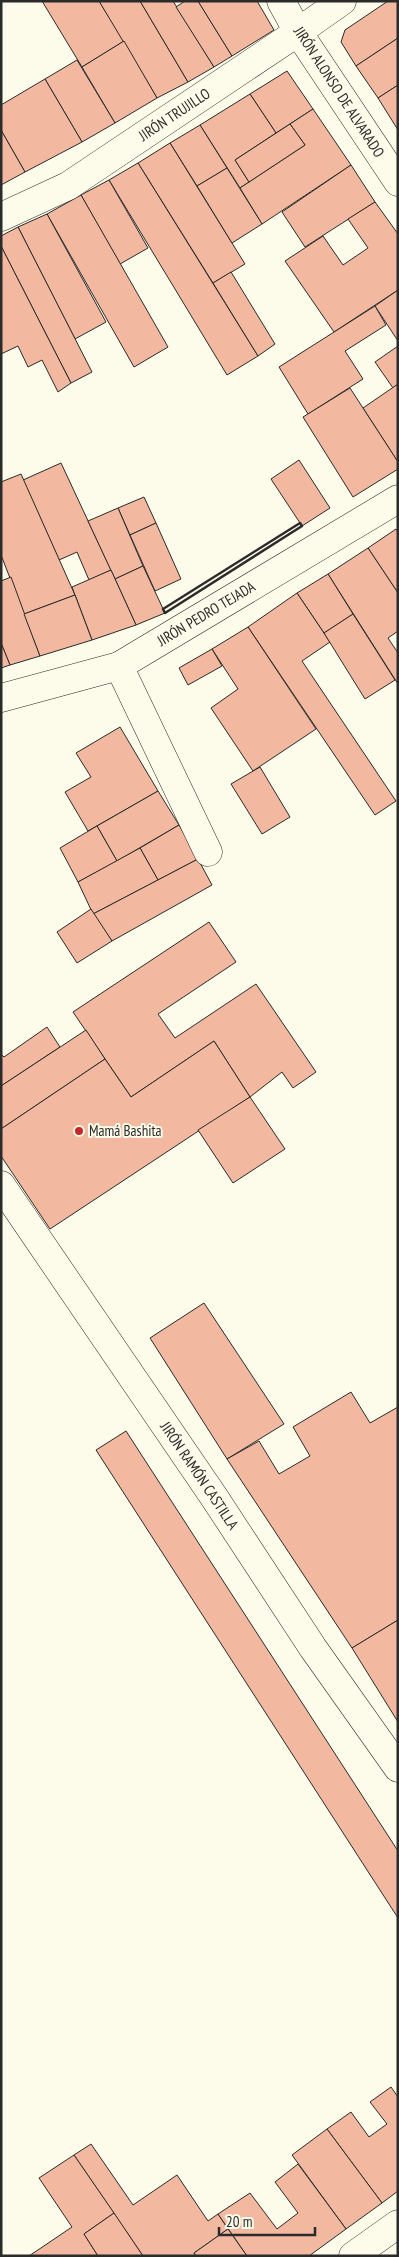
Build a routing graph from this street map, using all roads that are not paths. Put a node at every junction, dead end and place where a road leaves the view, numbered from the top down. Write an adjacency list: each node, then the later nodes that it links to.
1 (281, 1): 3 (street, JIRÓN ALONSO DE ALVARADO)
2 (342, 1): 3 (street, JIRÓN TRUJILLO)
3 (298, 32): 4 (street, JIRÓN ALONSO DE ALVARADO); 5 (street, JIRÓN TRUJILLO)
4 (398, 182)
5 (1, 217)
6 (398, 499): 7 (street, JIRÓN PEDRO TEJADA)
7 (119, 666): 8 (street, JIRÓN PEDRO TEJADA); 9 (street)
8 (1, 698)
9 (208, 852)
10 (1, 1185): 11 (street, JIRÓN RAMÓN CASTILLA)
11 (398, 1768)
12 (398, 2224): 13 (street)
13 (353, 2256)

